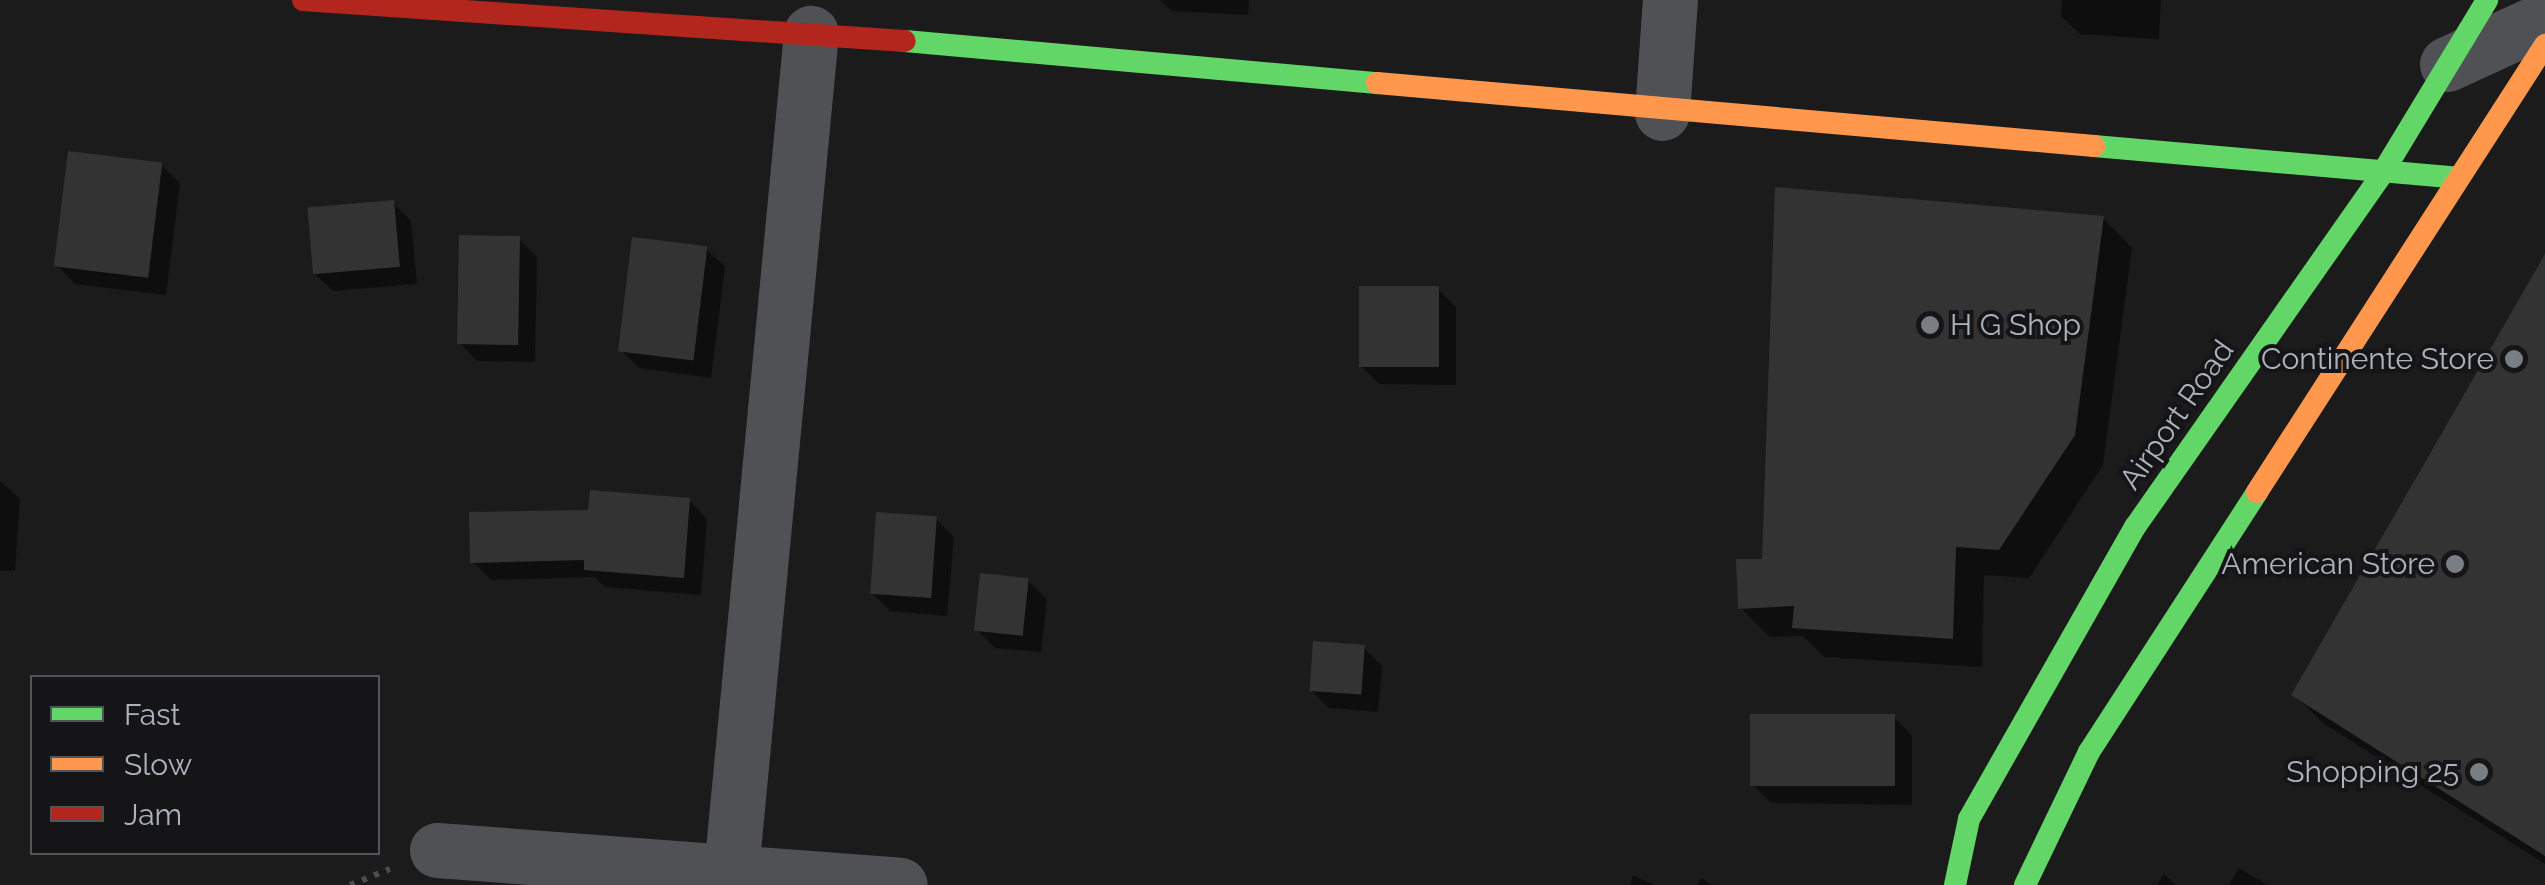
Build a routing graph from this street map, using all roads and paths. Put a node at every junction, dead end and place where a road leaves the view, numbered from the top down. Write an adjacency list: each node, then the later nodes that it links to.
1 (303, 0): 5 (street)
2 (1670, 0): 8 (street)
3 (2487, 0): 7 (street, Airport Road)
4 (2545, 18): 7 (street)
5 (811, 33): 8 (street); 12 (street)
6 (2545, 45): 10 (street)
7 (2446, 64): 9 (street, Airport Road)
8 (1662, 113): 9 (street)
9 (2380, 177): 10 (street); 14 (street, Airport Road)
10 (2458, 178): 15 (street)
11 (437, 850): 12 (street)
12 (731, 871): 13 (street)
13 (900, 885)
14 (1955, 885)
15 (2025, 885)

